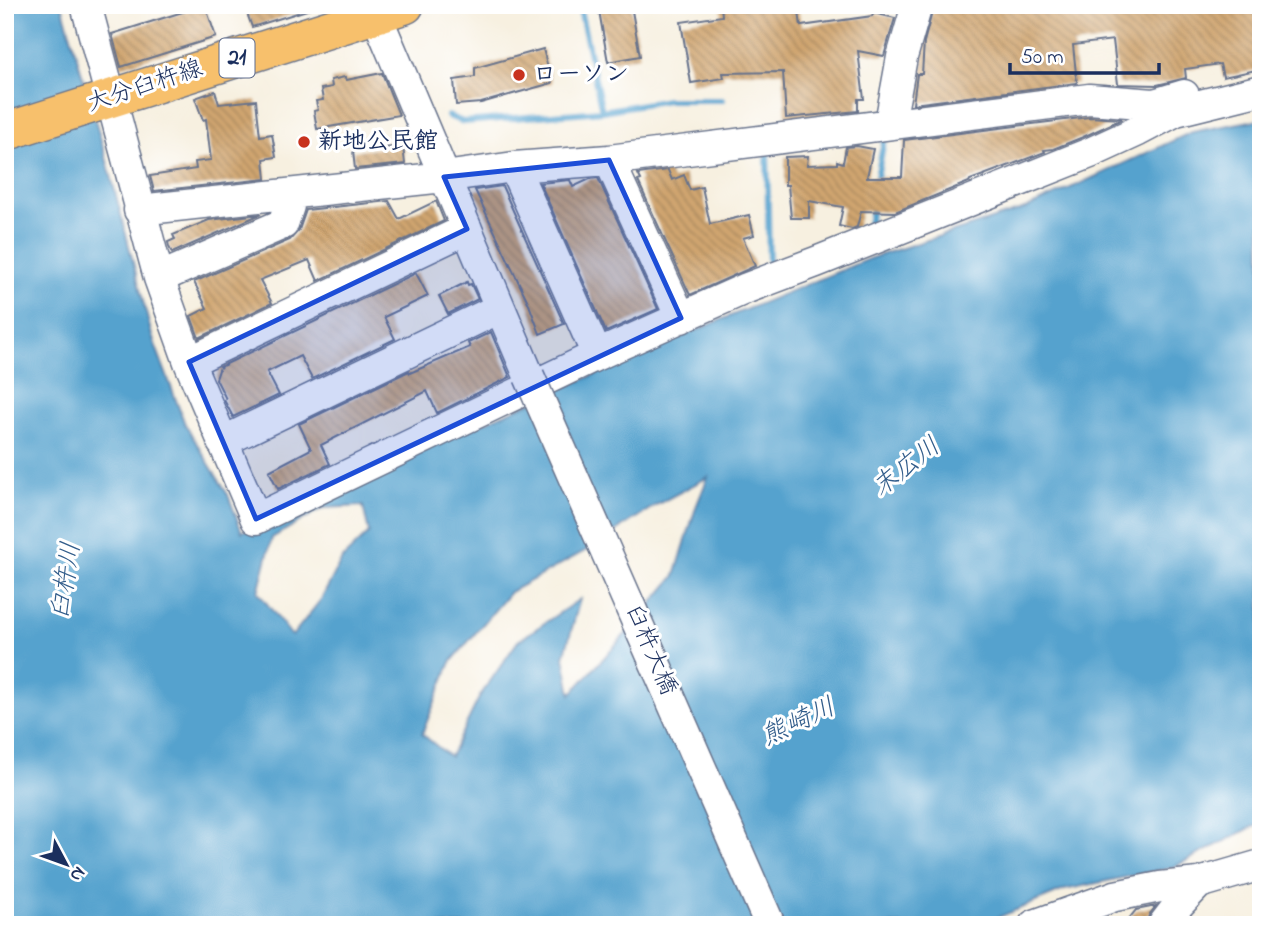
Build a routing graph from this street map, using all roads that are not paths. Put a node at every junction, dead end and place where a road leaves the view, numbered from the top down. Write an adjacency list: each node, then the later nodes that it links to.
1 (86, 5): 6 (street)
2 (917, 5): 7 (street)
3 (384, 8): 6 (main road, 大分臼杵線 / 21); 11 (street, 臼杵大橋)
4 (1261, 75): 7 (street)
5 (1261, 90): 17 (street)
6 (105, 99): 8 (main road, 大分臼杵線 / 21); 13 (street)
7 (890, 123): 9 (street)
8 (5, 132)
9 (609, 160): 10 (street); 17 (street)
10 (514, 167): 11 (street); 18 (street)
11 (444, 177): 12 (street); 14 (street, 臼杵大橋)
12 (288, 194): 13 (street); 15 (street)
13 (139, 210): 15 (street)
14 (467, 229): 16 (street, 臼杵大橋); 19 (street)
15 (159, 278): 19 (street)
16 (500, 307): 20 (street); 23 (street, 臼杵大橋, bridge)
17 (681, 318): 18 (street)
18 (597, 355): 20 (street)
19 (189, 362): 20 (street)
20 (222, 442)
21 (1261, 865): 22 (street)
22 (1199, 883): 24 (street); 25 (street)
23 (770, 925)
24 (1034, 925)
25 (1163, 925)

